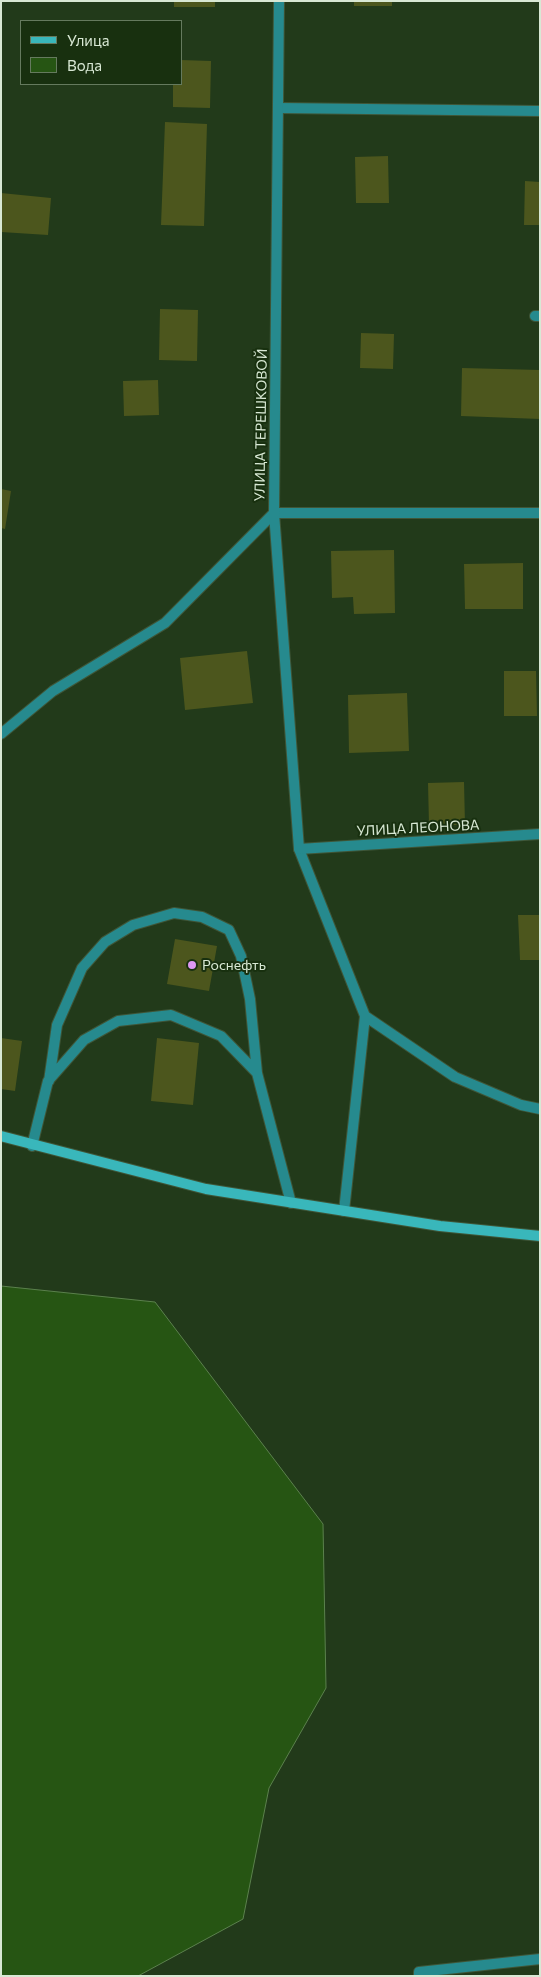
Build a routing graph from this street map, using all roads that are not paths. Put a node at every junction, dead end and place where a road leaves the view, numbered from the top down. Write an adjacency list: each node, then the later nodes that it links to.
1 (278, 1): 2 (street, УЛИЦА ТЕРЕШКОВОЙ)
2 (278, 108): 3 (street); 4 (street, УЛИЦА ТЕРЕШКОВОЙ)
3 (540, 111)
4 (274, 513): 5 (street); 6 (street); 8 (street, УЛИЦА ТЕРЕШКОВОЙ)
5 (540, 513)
6 (1, 734)
7 (540, 834): 8 (street, УЛИЦА ЛЕОНОВА)
8 (299, 848): 9 (street, УЛИЦА ТЕРЕШКОВОЙ)
9 (365, 1016): 12 (street); 16 (street)
10 (258, 1074): 11 (street); 11 (street); 15 (street)
11 (48, 1081): 14 (street)
12 (540, 1109)
13 (1, 1136): 14 (street)
14 (32, 1146): 15 (street)
15 (291, 1203): 16 (street)
16 (344, 1211): 17 (street)
17 (540, 1236)
18 (540, 1959): 19 (street)
19 (419, 1976)

